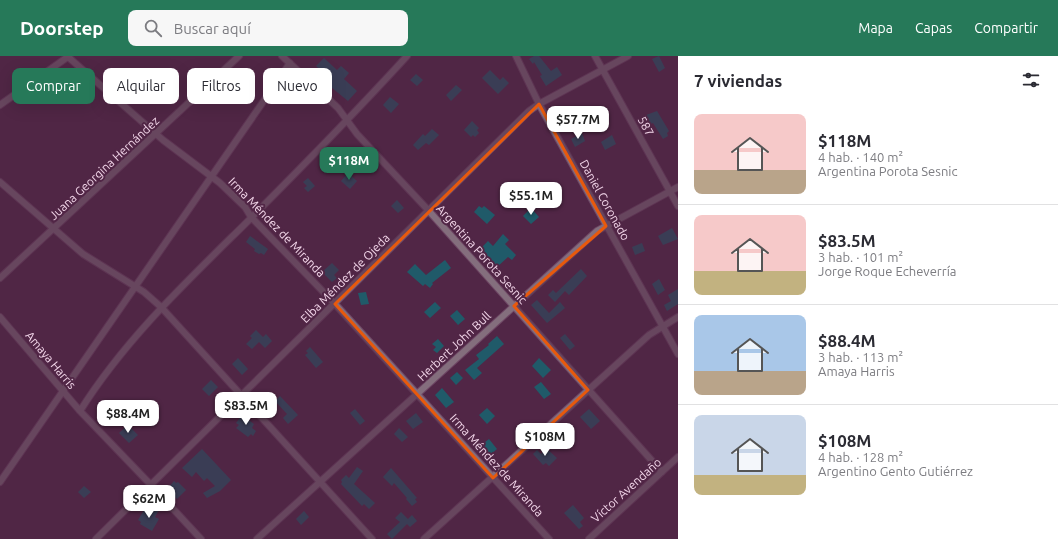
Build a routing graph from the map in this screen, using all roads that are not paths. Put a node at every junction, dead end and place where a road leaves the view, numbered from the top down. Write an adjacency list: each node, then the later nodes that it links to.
1 (68, 56): 11 (street); 13 (street, Irma Méndez de Miranda)
2 (239, 56): 13 (street, Juana Georgina Hernández)
3 (282, 56): 8 (street, Argentina Porota Sesnic)
4 (407, 56): 12 (street)
5 (516, 56): 10 (street, Daniel Coronado)
6 (595, 56): 9 (street, 587)
7 (628, 56): 9 (street, Elba Méndez de Ojeda)
8 (290, 63): 12 (street, Argentina Porota Sesnic); 14 (street)
9 (602, 70): 10 (street, Elba Méndez de Ojeda); 17 (street, 587)
10 (539, 104): 19 (street, Elba Méndez de Ojeda); 21 (street, Daniel Coronado)
11 (0, 105)
12 (348, 121): 19 (street, Argentina Porota Sesnic); 20 (street)
13 (156, 135): 14 (street, Irma Méndez de Miranda); 22 (street, Juana Georgina Hernández)
14 (212, 177): 20 (street, Irma Méndez de Miranda); 24 (street)
15 (0, 182): 22 (street)
16 (678, 187): 17 (street, Herbert John Bull)
17 (670, 191): 18 (street, 587); 21 (street, Herbert John Bull)
18 (678, 206)
19 (429, 211): 25 (street, Elba Méndez de Ojeda); 26 (street, Argentina Porota Sesnic)
20 (251, 218): 25 (street, Irma Méndez de Miranda); 27 (street)
21 (606, 226): 26 (street, Herbert John Bull); 30 (street, Daniel Coronado)
22 (54, 229): 23 (street, Juana Georgina Hernández); 24 (street)
23 (0, 278)
24 (136, 287): 27 (street); 33 (street)
25 (335, 304): 34 (street, Elba Méndez de Ojeda); 35 (street, Irma Méndez de Miranda)
26 (514, 306): 32 (street, Argentina Porota Sesnic); 35 (street, Herbert John Bull)
27 (161, 307): 34 (street); 36 (street)
28 (0, 317): 33 (street, Amaya Harris)
29 (678, 317): 30 (street)
30 (662, 325): 31 (street, Daniel Coronado); 32 (street)
31 (678, 354)
32 (588, 390): 38 (street, Argentina Porota Sesnic); 39 (street)
33 (63, 392): 36 (street, Amaya Harris); 41 (street)
34 (242, 395): 40 (street); 42 (street, Elba Méndez de Ojeda)
35 (418, 395): 39 (street, Irma Méndez de Miranda); 40 (street, Herbert John Bull)
36 (80, 411): 42 (street, Amaya Harris)
37 (678, 457): 38 (street, Víctor Avendaño)
38 (662, 472): 49 (street, Víctor Avendaño)
39 (493, 478): 47 (street); 48 (street, Irma Méndez de Miranda)
40 (321, 481): 45 (street, Herbert John Bull); 46 (street)
41 (0, 482)
42 (151, 485): 43 (street, Elba Méndez de Ojeda); 44 (street, Amaya Harris)
43 (96, 539)
44 (201, 539)
45 (257, 539)
46 (372, 539)
47 (424, 539)
48 (549, 539)
49 (589, 539)

